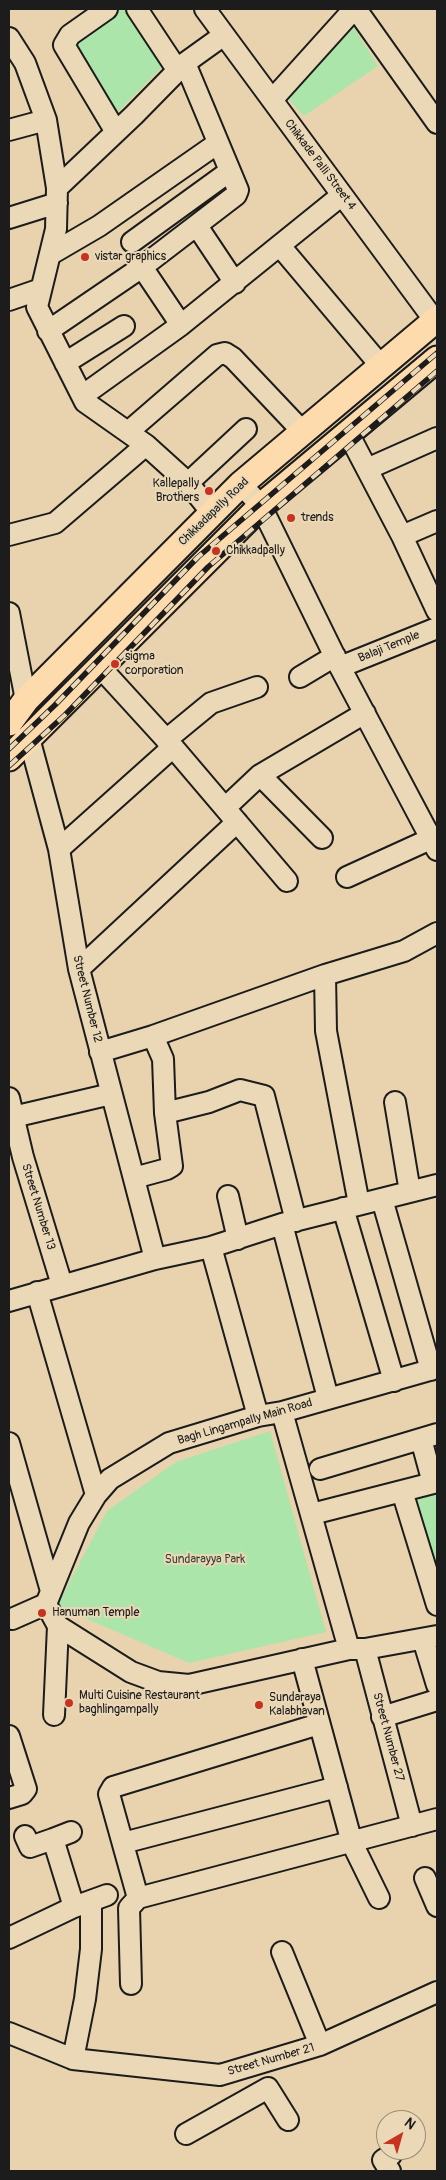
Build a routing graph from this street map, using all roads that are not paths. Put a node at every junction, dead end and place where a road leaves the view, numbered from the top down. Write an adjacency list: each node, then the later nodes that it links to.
1 (107, 9): 12 (street)
2 (137, 9): 7 (street)
3 (205, 9): 5 (street, Chikkade Palli Street 4)
4 (355, 9): 8 (street); 10 (street)
5 (224, 35): 7 (street); 8 (street, Chikkade Palli Street 4)
6 (9, 38): 9 (street)
7 (182, 67): 12 (street); 13 (street)
8 (272, 100): 16 (street, Chikkade Palli Street 4)
9 (46, 120): 11 (street); 15 (street)
10 (437, 123)
11 (9, 130)
12 (116, 132): 15 (street)
13 (218, 143): 14 (street); 21 (street)
14 (230, 171): 18 (street); 19 (street)
15 (57, 196): 17 (street); 21 (street)
16 (342, 196): 20 (street); 26 (street, Chikkade Palli Street 4)
17 (9, 218)
18 (197, 226): 22 (street); 23 (street)
19 (132, 242)
20 (280, 246): 23 (street); 32 (street)
21 (52, 254): 24 (street)
22 (142, 267): 27 (street); 29 (street)
23 (235, 283): 27 (street)
24 (41, 290): 25 (street); 29 (street)
25 (9, 300)
26 (436, 320): 32 (main road, Chikkadapally Road)
27 (181, 325): 33 (street)
28 (124, 326): 31 (street)
29 (48, 331): 31 (street)
30 (437, 359): 37 (main road)
31 (65, 363): 33 (street)
32 (381, 366): 36 (main road, Chikkadapally Road)
33 (82, 396): 35 (street)
34 (246, 429): 41 (street)
35 (128, 432): 36 (street); 39 (street)
36 (303, 432): 42 (main road, Chikkadapally Road)
37 (348, 433): 40 (street); 43 (main road)
38 (437, 438): 40 (street)
39 (146, 445): 41 (street); 46 (street)
40 (367, 469): 47 (street)
41 (188, 483): 44 (street)
42 (242, 484): 43 (street); 44 (main road, Chikkadapally Road)
43 (261, 506): 51 (street); 52 (main road)
44 (212, 513): 55 (main road, Chikkadapally Road)
45 (437, 521): 47 (street)
46 (9, 534)
47 (402, 536): 48 (street)
48 (437, 611)
49 (9, 613): 55 (street)
50 (437, 628): 51 (street, Balaji Temple)
51 (338, 661): 53 (street, Balaji Temple); 56 (street)
52 (98, 666): 58 (main road); 59 (street)
53 (300, 677)
54 (257, 687): 59 (street)
55 (26, 700): 57 (main road, Chikkadapally Road)
56 (365, 713): 61 (street); 64 (street)
57 (9, 723)
58 (30, 738): 60 (main road); 65 (street, Street Number 12)
59 (169, 743): 62 (street); 65 (street)
60 (9, 758)
61 (260, 775): 62 (street); 63 (street)
62 (231, 815): 67 (street); 69 (street)
63 (322, 838)
64 (435, 841): 66 (street)
65 (59, 849): 69 (street, Street Number 12)
66 (347, 877)
67 (287, 881)
68 (437, 933): 70 (street)
69 (79, 969): 72 (street, Street Number 12)
70 (325, 975): 71 (street); 83 (street)
71 (153, 1036): 72 (street); 76 (street)
72 (100, 1052): 73 (street, Street Number 12)
73 (111, 1094): 75 (street); 78 (street, Street Number 12)
74 (395, 1102): 80 (street)
75 (11, 1107): 77 (street, Street Number 13)
76 (165, 1113): 78 (street); 84 (street)
77 (16, 1159): 88 (street, Street Number 13)
78 (134, 1178): 87 (street, Street Number 12)
79 (437, 1185): 80 (street)
80 (410, 1192): 82 (street)
81 (228, 1196): 85 (street)
82 (382, 1199): 83 (street); 91 (street)
83 (351, 1206): 84 (street); 92 (street)
84 (289, 1223): 85 (street); 93 (street)
85 (238, 1239): 86 (street)
86 (211, 1247): 87 (street); 95 (street)
87 (155, 1259): 88 (street)
88 (62, 1286): 89 (street)
89 (38, 1292): 90 (street); 101 (street)
90 (9, 1301)
91 (434, 1369): 92 (street, Bagh Lingampally Main Road)
92 (394, 1381): 93 (street, Bagh Lingampally Main Road)
93 (328, 1398): 94 (street, Bagh Lingampally Main Road)
94 (282, 1412): 95 (street, Bagh Lingampally Main Road); 102 (street, Street Number 27)
95 (258, 1416): 101 (street, Bagh Lingampally Main Road)
96 (429, 1437): 98 (street); 99 (street)
97 (9, 1443): 103 (street)
98 (320, 1469)
99 (435, 1482): 100 (street)
100 (402, 1491): 102 (street); 104 (street)
101 (96, 1495): 103 (street, Bagh Lingampally Main Road)
102 (312, 1514): 108 (street, Street Number 27)
103 (48, 1598): 105 (street); 106 (street)
104 (437, 1605)
105 (10, 1620)
106 (58, 1626): 109 (street); 112 (street)
107 (433, 1634): 108 (street); 110 (street)
108 (357, 1649): 109 (street); 113 (street, Street Number 27)
109 (302, 1659): 114 (street)
110 (437, 1685)
111 (437, 1700): 113 (street)
112 (54, 1715)
113 (382, 1717): 119 (street, Street Number 27)
114 (318, 1724): 116 (street); 121 (street)
115 (9, 1736): 117 (street)
116 (337, 1787): 121 (street); 122 (street)
117 (9, 1798)
118 (437, 1819): 119 (street)
119 (412, 1826): 122 (street)
120 (25, 1836): 126 (street)
121 (123, 1843): 124 (street)
122 (352, 1843): 124 (street); 125 (street)
123 (425, 1878): 127 (street)
124 (138, 1898): 130 (street)
125 (379, 1898)
126 (91, 1901): 128 (street); 134 (street)
127 (437, 1906)
128 (9, 1938)
129 (282, 1952): 133 (street)
130 (131, 1984)
131 (437, 1992): 133 (street, Street Number 21)
132 (9, 2033): 134 (street, Street Number 21)
133 (320, 2045): 134 (street, Street Number 21)
134 (73, 2059)
135 (288, 2120): 136 (street)
136 (186, 2134)

